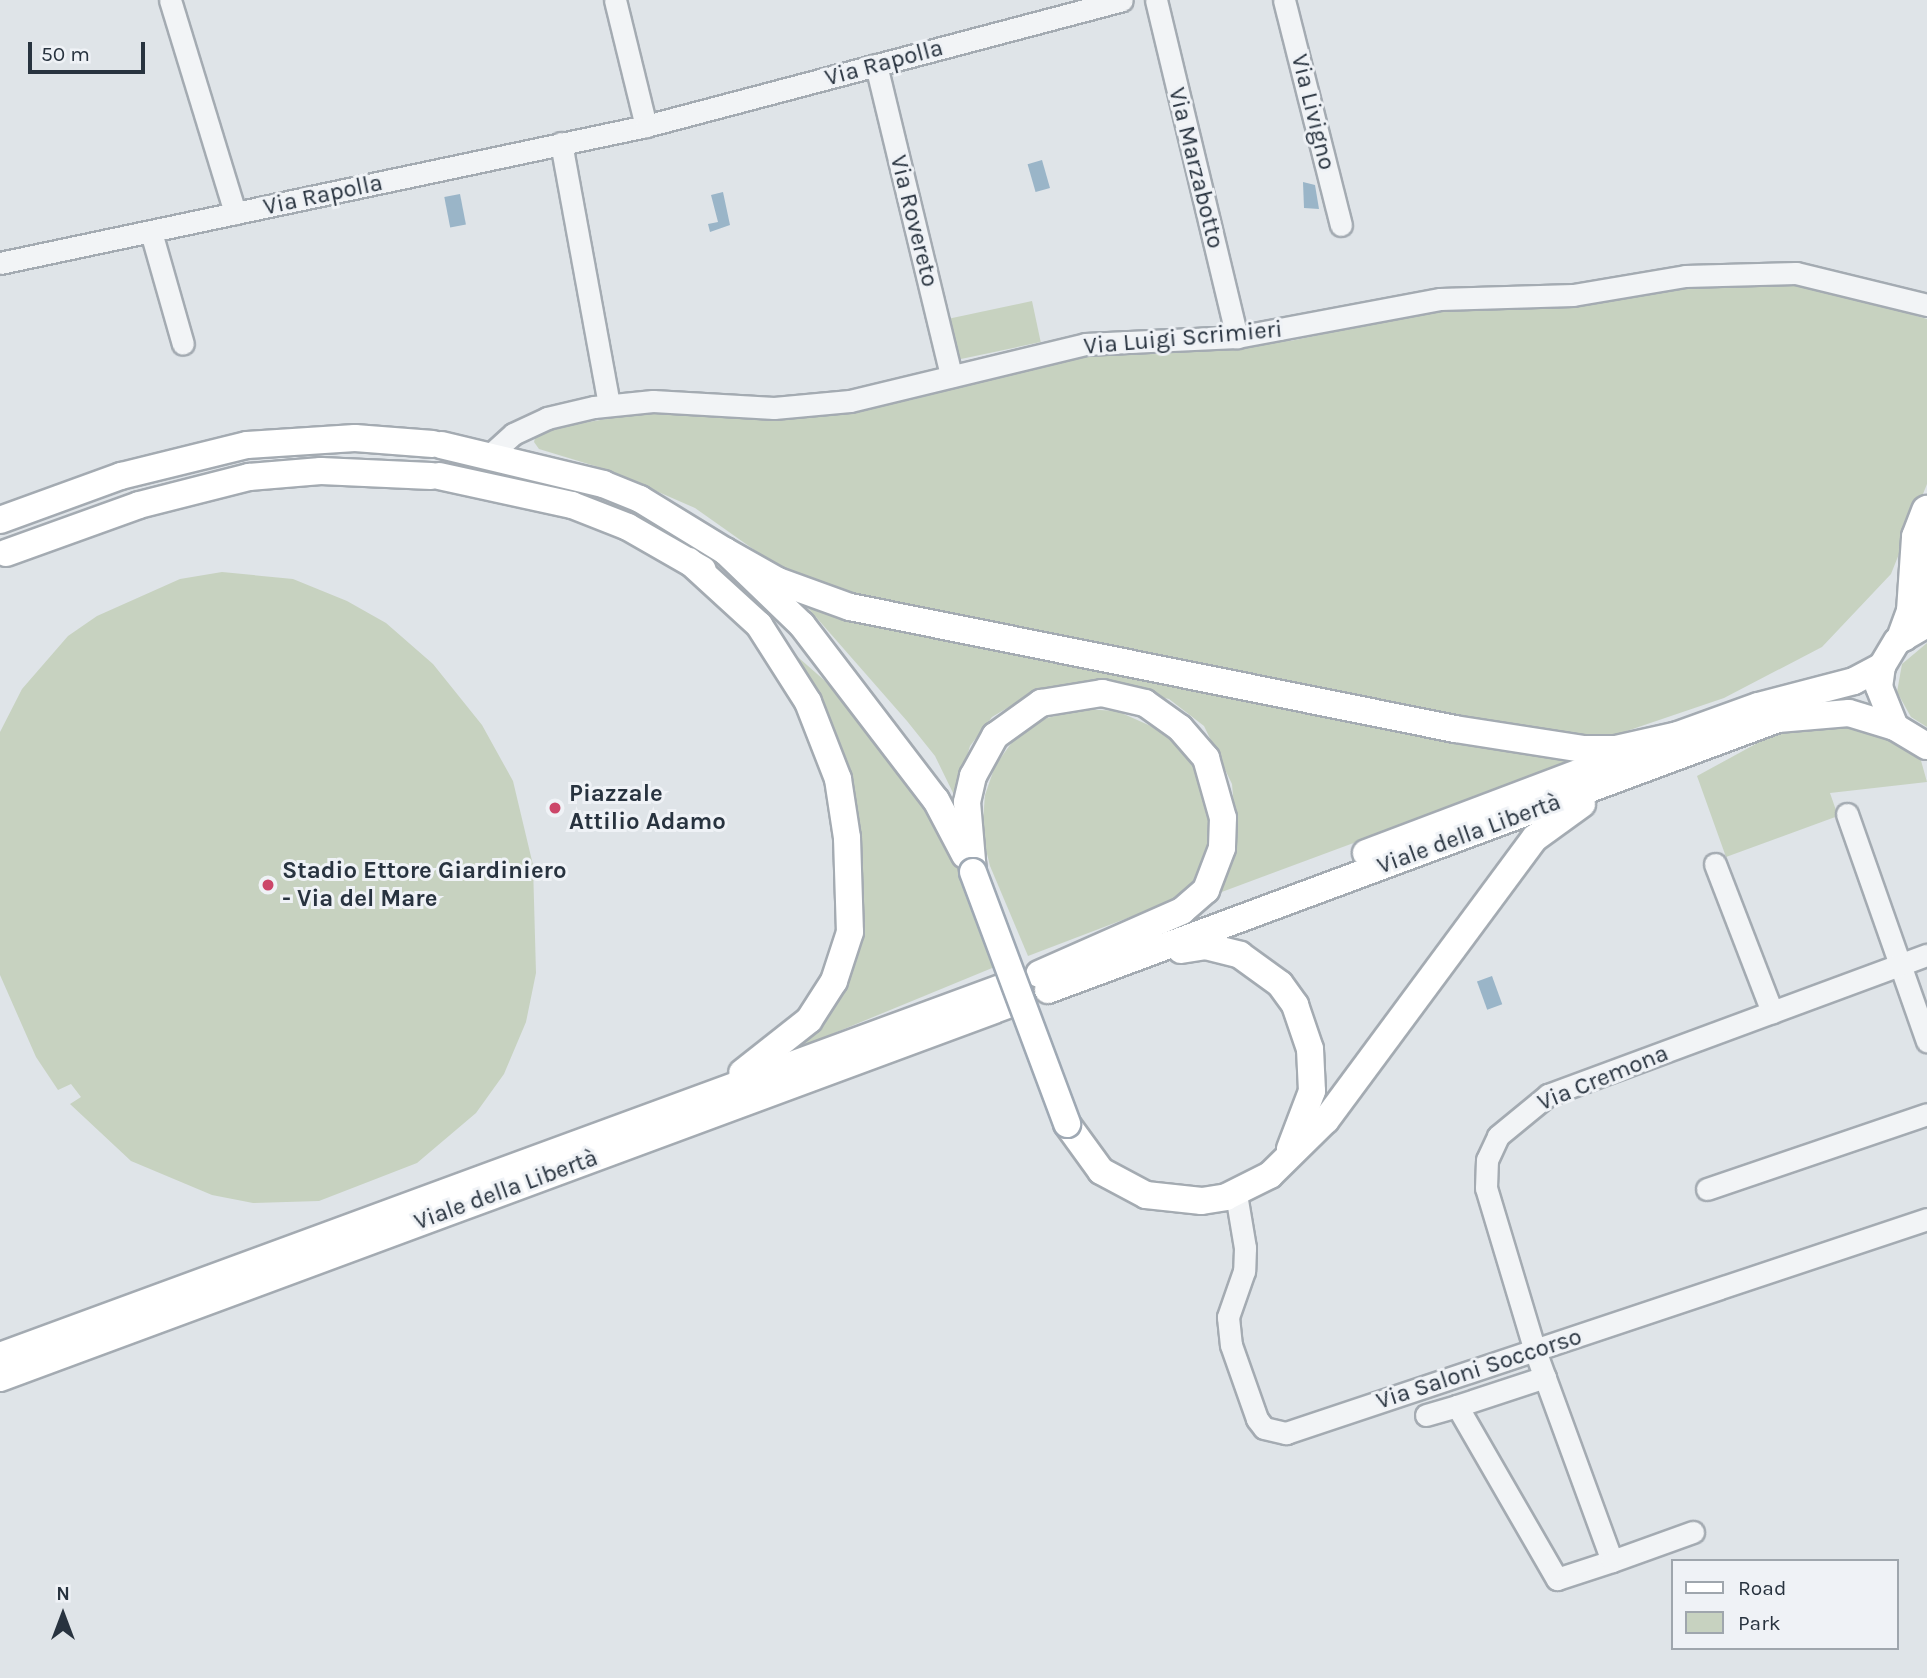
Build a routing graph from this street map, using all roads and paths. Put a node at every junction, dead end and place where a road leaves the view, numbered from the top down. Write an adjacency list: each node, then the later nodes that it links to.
1 (170, 0): 9 (street)
2 (615, 0): 7 (street)
3 (1122, 0): 6 (street, Via Rapolla)
4 (1156, 0): 14 (street, Via Marzabotto)
5 (1284, 0): 10 (street, Via Livigno)
6 (876, 65): 7 (street, Via Rapolla); 16 (street, Via Rovereto)
7 (646, 126): 8 (street, Via Rapolla)
8 (561, 143): 9 (street, Via Rapolla); 17 (street)
9 (235, 213): 11 (street, Via Rapolla)
10 (1341, 225)
11 (151, 232): 12 (street, Via Rapolla); 15 (street)
12 (0, 263)
13 (1927, 305): 14 (street, Via Luigi Scrimieri)
14 (1237, 337): 16 (street, Via Luigi Scrimieri)
15 (183, 344)
16 (951, 376): 17 (street, Via Luigi Scrimieri)
17 (609, 405): 19 (street, Via Luigi Scrimieri)
18 (437, 445): 19 (main road); 20 (main road); 23 (main road)
19 (491, 454): 21 (main road)
20 (435, 476): 24 (main road); 26 (main road)
21 (640, 499): 24 (main road); 25 (main road)
22 (1927, 511): 28 (highway)
23 (0, 522): 26 (main road)
24 (628, 527): 27 (main road)
25 (725, 551): 30 (main road); 33 (main road)
26 (3, 555)
27 (689, 561): 30 (main road); 43 (main road)
28 (1915, 630): 29 (main road, Viale della Libertà)
29 (1882, 666): 31 (main road); 33 (main road, Viale della Libertà)
30 (850, 690): 37 (main road)
31 (1895, 727): 32 (main road, Viale della Libertà); 34 (main road, Viale della Libertà)
32 (1737, 734): 40 (main road, Viale della Libertà); 45 (main road)
33 (1678, 735): 40 (main road, Viale della Libertà)
34 (1926, 746)
35 (1847, 814): 39 (street)
36 (1715, 864): 41 (street)
37 (973, 872): 40 (main road); 47 (main road, bridge)
38 (1927, 955): 39 (street, Via Cremona)
39 (1898, 966): 41 (street, Via Cremona); 42 (street)
40 (1044, 982): 45 (main road)
41 (1772, 1012): 49 (street, Via Cremona)
42 (1927, 1041)
43 (703, 1097): 50 (main road, Viale della Libertà); 52 (main road, Viale della Libertà)
44 (1927, 1114): 46 (street)
45 (1270, 1175): 47 (main road)
46 (1707, 1189)
47 (1236, 1194): 49 (street, Via Saloni Soccorso)
48 (1927, 1219): 49 (street, Via Saloni Soccorso)
49 (1535, 1351): 51 (street, Via Cremona)
50 (0, 1356)
51 (1545, 1377): 53 (street); 56 (street, Via Cremona)
52 (0, 1378)
53 (1457, 1406): 54 (street); 56 (street)
54 (1426, 1415)
55 (1693, 1532): 56 (street)
56 (1612, 1561)

